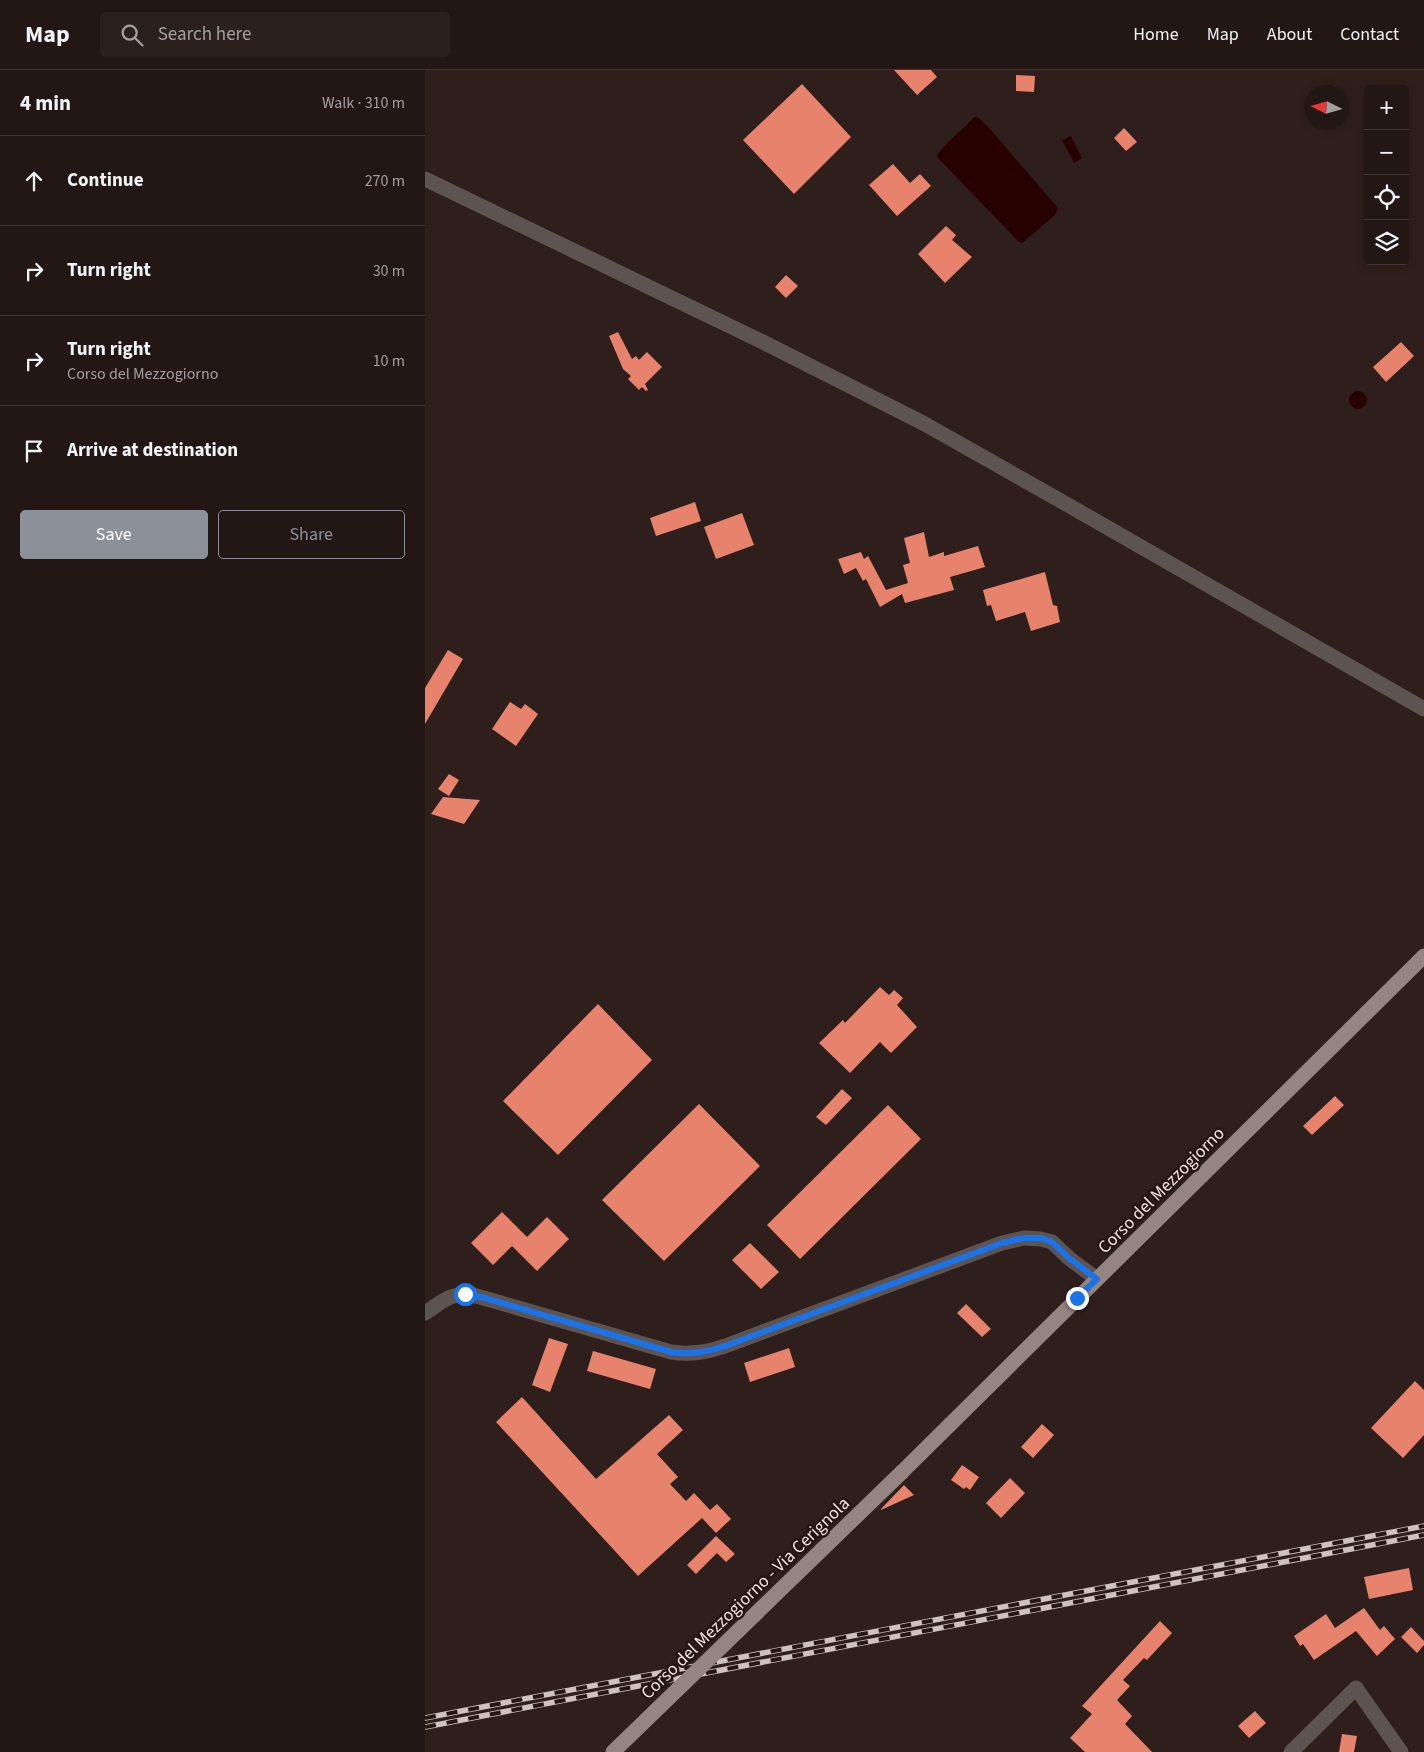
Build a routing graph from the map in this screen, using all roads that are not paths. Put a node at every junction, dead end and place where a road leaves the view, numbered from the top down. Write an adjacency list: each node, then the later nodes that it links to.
1 (425, 179): 2 (street)
2 (1424, 710)
3 (1424, 956): 4 (main road, Corso del Mezzogiorno)
4 (1097, 1279): 5 (street); 6 (main road, Corso del Mezzogiorno)
5 (425, 1313)
6 (903, 1472): 7 (main road, Corso del Mezzogiorno - Via Cerignola, bridge)
7 (613, 1752)
8 (1291, 1752): 9 (street)
9 (1401, 1752)

